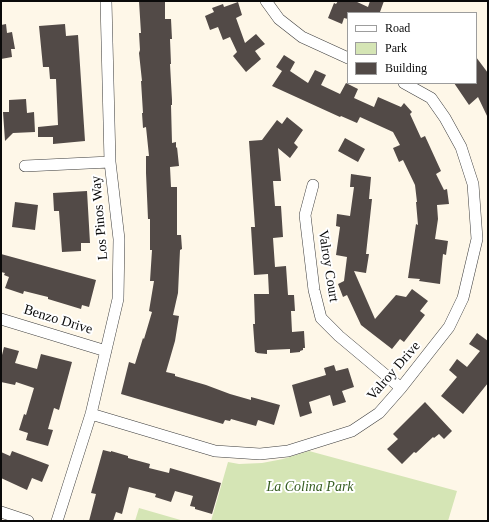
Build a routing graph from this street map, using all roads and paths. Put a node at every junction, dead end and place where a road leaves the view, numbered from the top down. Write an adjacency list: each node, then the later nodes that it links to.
1 (106, 1): 5 (street, Los Pinos Way)
2 (266, 1): 3 (street)
3 (347, 58)
4 (406, 84): 8 (street, Valroy Drive)
5 (110, 162): 6 (street); 10 (street, Los Pinos Way)
6 (25, 166)
7 (313, 185): 11 (street, Valroy Court)
8 (482, 240): 11 (street, Valroy Drive)
9 (1, 319): 10 (street, Benzo Drive)
10 (106, 351): 12 (street, Los Pinos Way)
11 (401, 388): 12 (street, Valroy Drive)
12 (91, 414): 15 (street, Los Pinos Way)
13 (1, 512): 14 (street)
14 (28, 521)
15 (57, 521)

